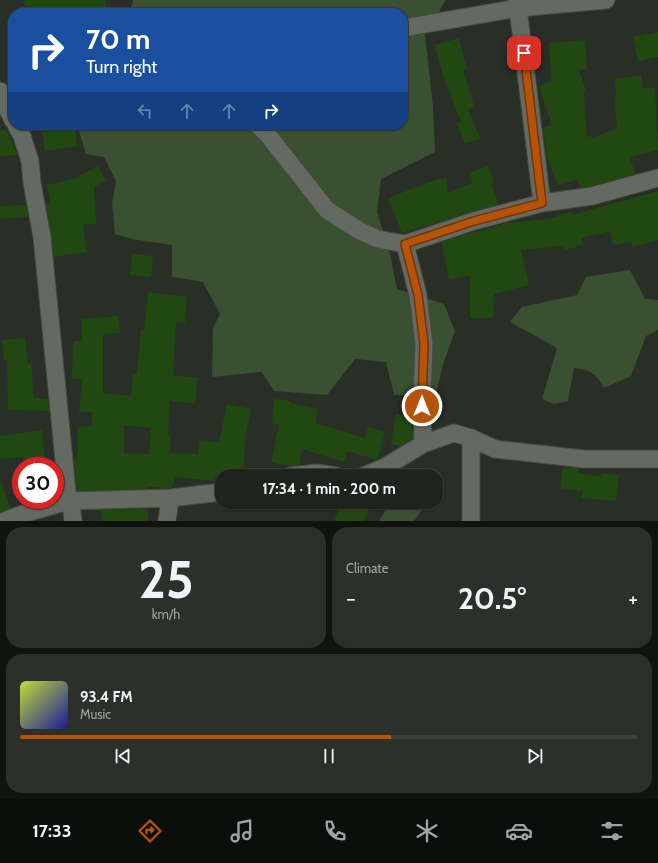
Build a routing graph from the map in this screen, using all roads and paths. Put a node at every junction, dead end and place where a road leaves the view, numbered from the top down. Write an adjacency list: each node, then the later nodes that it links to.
1 (606, 0): 2 (street)
2 (518, 4): 3 (street); 9 (street)
3 (408, 27)
4 (0, 91): 5 (street)
5 (8, 114)
6 (18, 130): 17 (street)
7 (263, 130): 10 (street)
8 (658, 178): 9 (street)
9 (542, 203): 10 (street)
10 (405, 244): 12 (street)
11 (471, 438): 12 (street); 13 (street); 21 (street)
12 (423, 444): 14 (street)
13 (658, 459)
14 (380, 469)
15 (215, 493): 16 (street)
16 (170, 498): 17 (street); 20 (street)
17 (68, 502): 18 (street); 19 (street)
18 (4, 521)
19 (73, 521)
20 (168, 521)
21 (471, 521)

